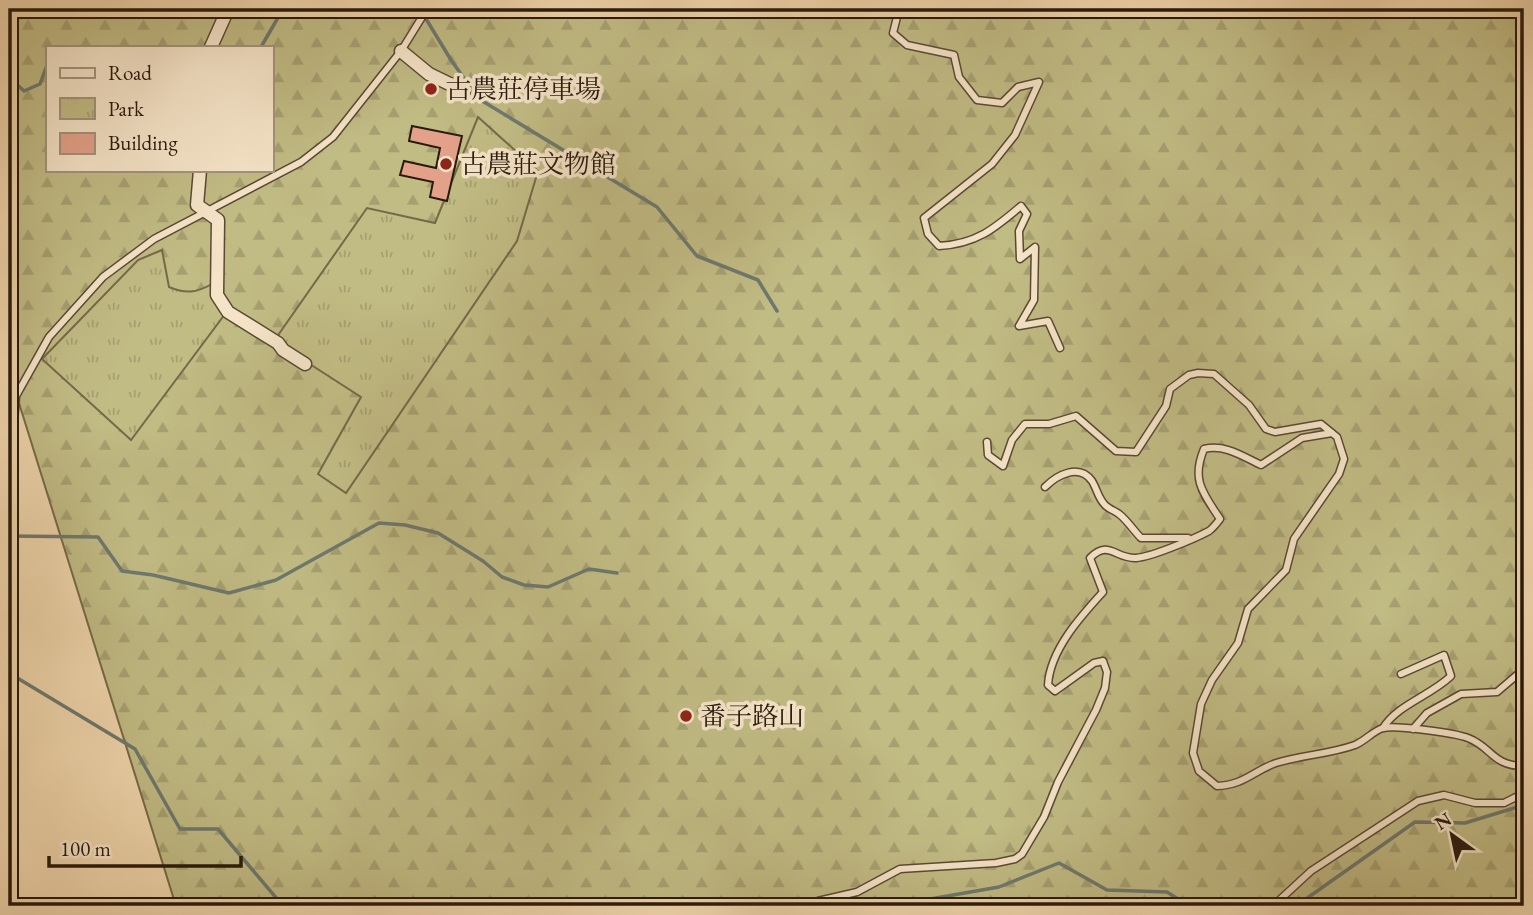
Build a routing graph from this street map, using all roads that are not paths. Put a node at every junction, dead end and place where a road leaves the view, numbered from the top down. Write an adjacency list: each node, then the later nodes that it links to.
1 (228, 9): 4 (street)
2 (427, 9): 5 (lane)
3 (899, 9): 9 (lane)
4 (211, 46)
5 (401, 51): 6 (street); 8 (lane)
6 (464, 91)
7 (200, 172): 8 (street)
8 (205, 211): 10 (street); 13 (lane)
9 (1060, 348)
10 (305, 364)
11 (1332, 433): 12 (lane); 15 (lane); 18 (lane)
12 (987, 442)
13 (9, 484)
14 (1045, 488): 15 (lane)
15 (1190, 538): 22 (lane)
16 (1524, 669): 19 (lane)
17 (1401, 674): 18 (lane)
18 (1383, 728): 19 (lane)
19 (1413, 729): 20 (lane)
20 (1524, 766)
21 (1524, 793): 23 (lane)
22 (816, 906)
23 (1273, 906)

